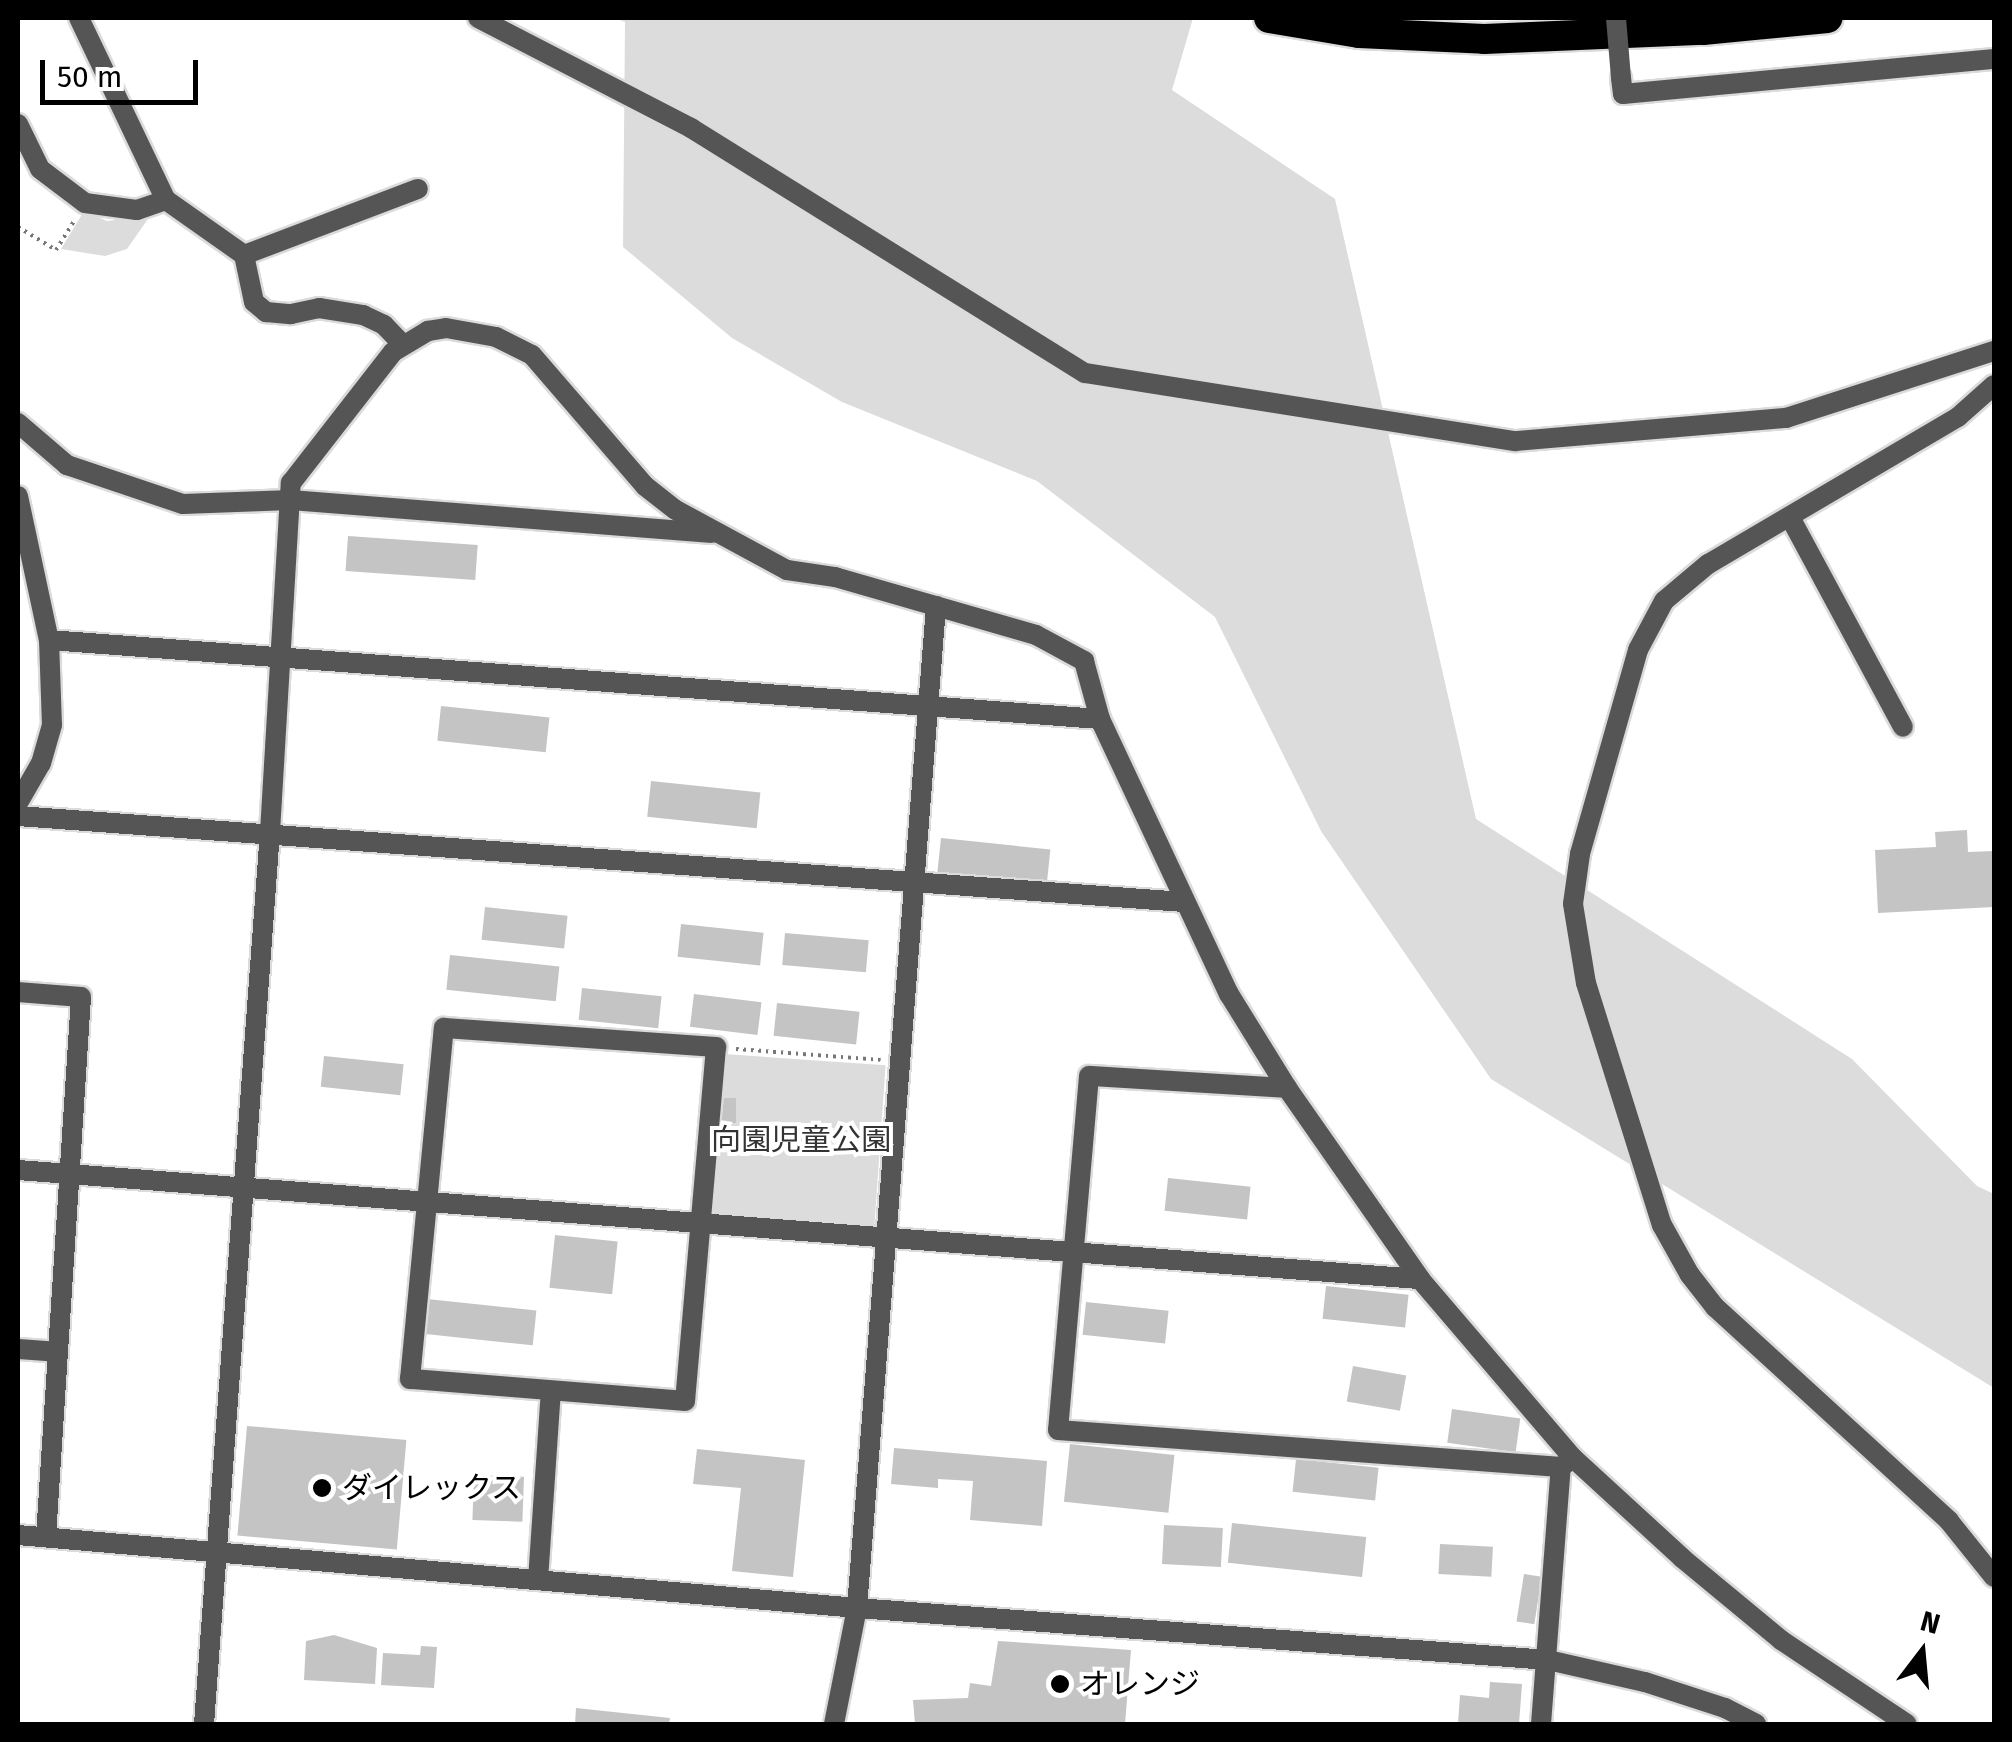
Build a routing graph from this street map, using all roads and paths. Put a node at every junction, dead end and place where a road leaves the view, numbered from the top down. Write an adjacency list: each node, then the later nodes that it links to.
1 (80, 18): 11 (street)
2 (478, 18): 16 (street)
3 (1269, 18): 7 (highway)
4 (1336, 18): 5 (highway)
5 (1586, 18)
6 (1616, 18): 8 (street, bridge)
7 (1827, 18)
8 (1994, 60)
9 (18, 124): 12 (street)
10 (418, 189): 14 (street)
11 (166, 200): 12 (street); 14 (street)
12 (84, 202): 13 (path)
13 (18, 227)
14 (244, 255): 15 (street)
15 (403, 345): 20 (street); 22 (street)
16 (1994, 351)
17 (1994, 385): 21 (street)
18 (18, 423): 20 (street)
19 (18, 496): 23 (street)
20 (291, 500): 22 (street); 26 (street)
21 (1791, 518): 29 (street); 54 (street)
22 (722, 534): 24 (street)
23 (21, 537): 25 (street)
24 (936, 606): 27 (street); 28 (street)
25 (49, 640): 26 (street); 30 (street)
26 (280, 658): 27 (street); 32 (street)
27 (929, 708): 28 (street); 33 (street)
28 (1100, 719): 34 (street)
29 (1903, 727)
30 (18, 803)
31 (18, 816): 32 (street)
32 (270, 832): 33 (street); 41 (street)
33 (914, 882): 34 (street); 37 (street)
34 (1184, 902): 38 (street)
35 (18, 992): 40 (street)
36 (716, 1047): 37 (path); 42 (street); 43 (street)
37 (900, 1061): 44 (street)
38 (1287, 1088): 45 (street); 46 (street)
39 (18, 1170): 40 (street)
40 (68, 1173): 41 (street); 48 (street)
41 (244, 1190): 42 (street); 53 (street)
42 (428, 1205): 43 (street); 49 (street)
43 (703, 1224): 44 (street); 49 (street)
44 (886, 1239): 45 (street); 56 (street)
45 (1074, 1251): 46 (street); 50 (street)
46 (1420, 1280): 50 (street)
47 (18, 1349): 48 (street)
48 (57, 1352): 52 (street)
49 (552, 1392): 55 (street)
50 (1567, 1462): 57 (street); 62 (street)
51 (18, 1535): 52 (street)
52 (46, 1537): 53 (street)
53 (213, 1552): 55 (street); 58 (street)
54 (1994, 1577)
55 (538, 1580): 56 (street)
56 (856, 1608): 57 (street); 59 (street)
57 (1548, 1660): 60 (street); 61 (street)
58 (204, 1724)
59 (834, 1724)
60 (1541, 1724)
61 (1756, 1724)
62 (1906, 1724)

